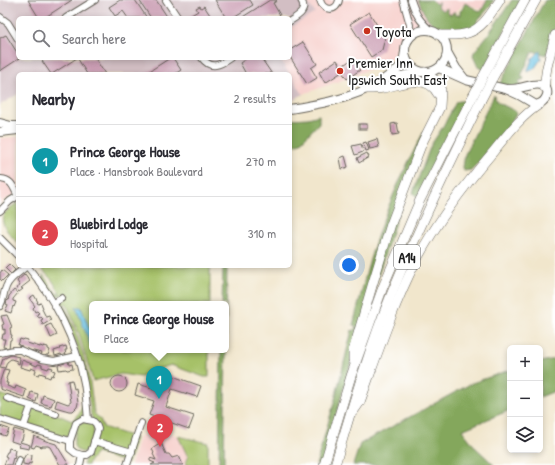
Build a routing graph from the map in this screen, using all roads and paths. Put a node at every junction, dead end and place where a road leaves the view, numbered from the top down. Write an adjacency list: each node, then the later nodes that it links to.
1 (95, 0): 12 (street)
2 (166, 0): 13 (street)
3 (301, 0): 14 (street)
4 (320, 0): 5 (street)
5 (339, 0)
6 (403, 0): 18 (street)
7 (411, 0): 15 (street)
8 (500, 0): 15 (highway)
9 (525, 0): 25 (highway, A14)
10 (536, 0): 25 (highway, A14)
11 (0, 16): 17 (street)
12 (69, 16)
13 (177, 16)
14 (292, 20)
15 (435, 33): 18 (main road); 20 (main road)
16 (555, 35): 30 (highway)
17 (16, 36)
18 (408, 40): 19 (main road)
19 (405, 52): 24 (main road); 26 (main road)
20 (447, 52): 23 (main road); 27 (main road)
21 (204, 60): 22 (street)
22 (227, 60)
23 (439, 68): 24 (main road); 27 (main road)
24 (424, 72): 26 (main road); 32 (highway)
25 (487, 78): 31 (highway, A14, bridge)
26 (384, 79): 28 (main road)
27 (466, 80): 29 (main road)
28 (367, 89): 32 (highway); 34 (main road)
29 (506, 89): 30 (main road); 33 (main road)
30 (549, 91): 33 (main road)
31 (477, 98): 53 (highway, A14); 59 (highway, A14)
32 (441, 99): 53 (highway, A14)
33 (540, 104): 59 (highway, A14)
34 (292, 109)
35 (0, 123): 36 (main road)
36 (16, 126)
37 (16, 130): 38 (main road)
38 (0, 132)
39 (1, 179): 40 (street)
40 (16, 192)
41 (16, 197): 42 (street)
42 (0, 211)
43 (0, 238): 44 (street)
44 (16, 254)
45 (25, 268): 47 (street)
46 (29, 268): 49 (street)
47 (3, 285): 50 (street)
48 (62, 298): 49 (street)
49 (54, 303): 52 (street)
50 (0, 306)
51 (0, 353): 52 (street)
52 (78, 356): 58 (street)
53 (351, 376): 68 (highway, A14)
54 (7, 398): 55 (street)
55 (31, 406): 56 (street); 61 (street)
56 (56, 414)
57 (0, 419): 61 (street)
58 (88, 420): 62 (street); 63 (street)
59 (348, 420): 69 (highway, A14)
60 (141, 423): 64 (street)
61 (24, 426): 62 (street)
62 (70, 441): 65 (street)
63 (94, 441): 64 (street); 65 (street)
64 (132, 452): 67 (street)
65 (82, 455): 66 (street)
66 (80, 465)
67 (127, 465)
68 (324, 465)
69 (335, 465)

